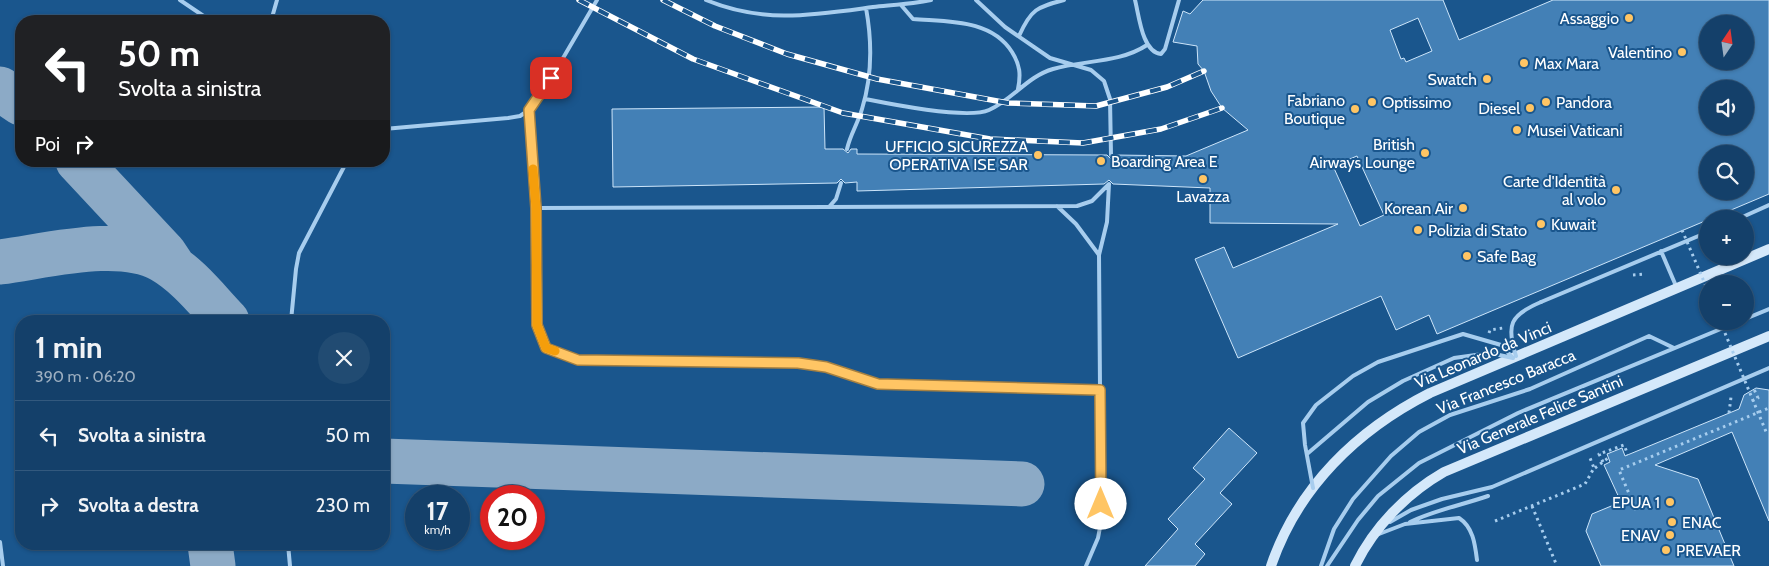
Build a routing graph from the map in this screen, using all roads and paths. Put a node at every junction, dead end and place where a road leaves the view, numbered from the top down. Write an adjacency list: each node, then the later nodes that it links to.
1 (180, 0): 14 (lane)
2 (277, 0): 15 (lane)
3 (597, 0): 21 (lane)
4 (706, 0): 13 (lane)
5 (879, 0): 12 (lane)
6 (931, 0): 11 (lane)
7 (976, 0): 16 (lane)
8 (1064, 0): 16 (lane)
9 (1135, 0): 17 (lane)
10 (1179, 0): 17 (lane)
11 (901, 4): 12 (lane); 19 (lane)
12 (880, 6): 13 (lane)
13 (866, 8): 20 (lane)
14 (202, 15)
15 (273, 15)
16 (1019, 36): 18 (lane)
17 (1148, 45): 18 (lane)
18 (1066, 65): 19 (lane); 24 (lane)
19 (1018, 89): 20 (lane)
20 (865, 98): 23 (lane)
21 (529, 110): 22 (lane); 30 (lane)
22 (390, 128)
23 (847, 149)
24 (1111, 155)
25 (344, 167): 40 (lane)
26 (841, 183): 29 (lane)
27 (1056, 206): 29 (lane); 36 (lane); 36 (lane)
28 (1769, 206): 31 (lane)
29 (829, 207): 30 (lane)
30 (536, 208): 50 (lane)
31 (1754, 212)
32 (1682, 230): 37 (path, bridge)
33 (1699, 236): 35 (lane)
34 (1769, 249): 38 (main road, Via Leonardo da Vinci)
35 (1661, 252): 38 (lane); 46 (lane, bridge)
36 (1099, 255): 50 (lane)
37 (1701, 275)
38 (1677, 288): 46 (main road, Via Leonardo da Vinci)
39 (1769, 309): 41 (lane)
40 (292, 315)
41 (1754, 315)
42 (1718, 330): 45 (lane, Via Francesco Baracca)
43 (1724, 330): 53 (path, bridge)
44 (1769, 336): 70 (main road, Via Generale Felice Santini)
45 (1674, 348): 79 (lane, Via Francesco Baracca); 80 (lane, Via Francesco Baracca)
46 (1515, 357): 58 (lane, bridge); 58 (lane, bridge); 64 (main road, Via Leonardo da Vinci)
47 (1769, 368): 70 (lane)
48 (1761, 384): 49 (path)
49 (1753, 387): 51 (path); 53 (path)
50 (1100, 390): 77 (lane)
51 (1746, 391)
52 (1738, 394): 55 (path)
53 (1752, 401): 56 (path, bridge)
54 (1769, 408): 56 (path)
55 (1728, 413)
56 (1757, 413): 57 (path, bridge); 67 (path)
57 (1766, 434)
58 (1308, 454): 64 (lane, bridge)
59 (1628, 455): 62 (path)
60 (1590, 458): 63 (path)
61 (1608, 458): 62 (path)
62 (1603, 462): 63 (path)
63 (1594, 468): 66 (path)
64 (1314, 488): 78 (main road, Via Leonardo da Vinci)
65 (1488, 496): 69 (lane)
66 (1532, 506): 68 (path); 82 (path)
67 (1636, 510)
68 (1495, 521)
69 (1405, 524): 71 (lane); 74 (lane)
70 (1381, 526): 71 (main road, Via Generale Felice Santini)
71 (1372, 537): 81 (main road, Via Generale Felice Santini)
72 (0, 542): 75 (lane)
73 (289, 550): 76 (lane)
74 (1477, 560)
75 (3, 566)
76 (290, 566)
77 (1086, 566)
78 (1271, 566)
79 (1321, 566)
80 (1327, 566)
81 (1354, 566)
82 (1557, 566)

